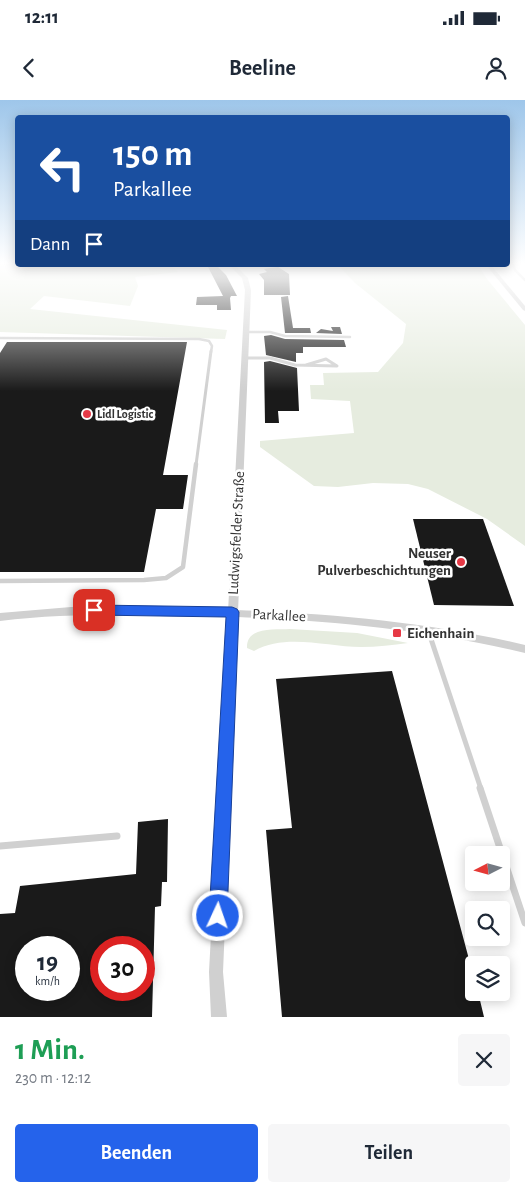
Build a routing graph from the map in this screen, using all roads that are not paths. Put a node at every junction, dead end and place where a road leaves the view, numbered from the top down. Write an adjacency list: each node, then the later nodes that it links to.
1 (246, 305): 2 (street, Ludwigsfelder Straße)
2 (246, 332): 3 (lane); 5 (street, Ludwigsfelder Straße)
3 (350, 337)
4 (0, 338): 7 (lane)
5 (245, 358): 6 (lane); 8 (street, Ludwigsfelder Straße)
6 (306, 365): 6 (lane)
7 (0, 581)
8 (232, 612): 9 (street, Parkallee); 10 (street, Parkallee); 15 (street, Ludwigsfelder Straße)
9 (0, 617)
10 (428, 629): 11 (street, Parkallee); 14 (lane)
11 (525, 649)
12 (117, 836): 13 (lane)
13 (0, 846)
14 (525, 923)
15 (219, 1017)

